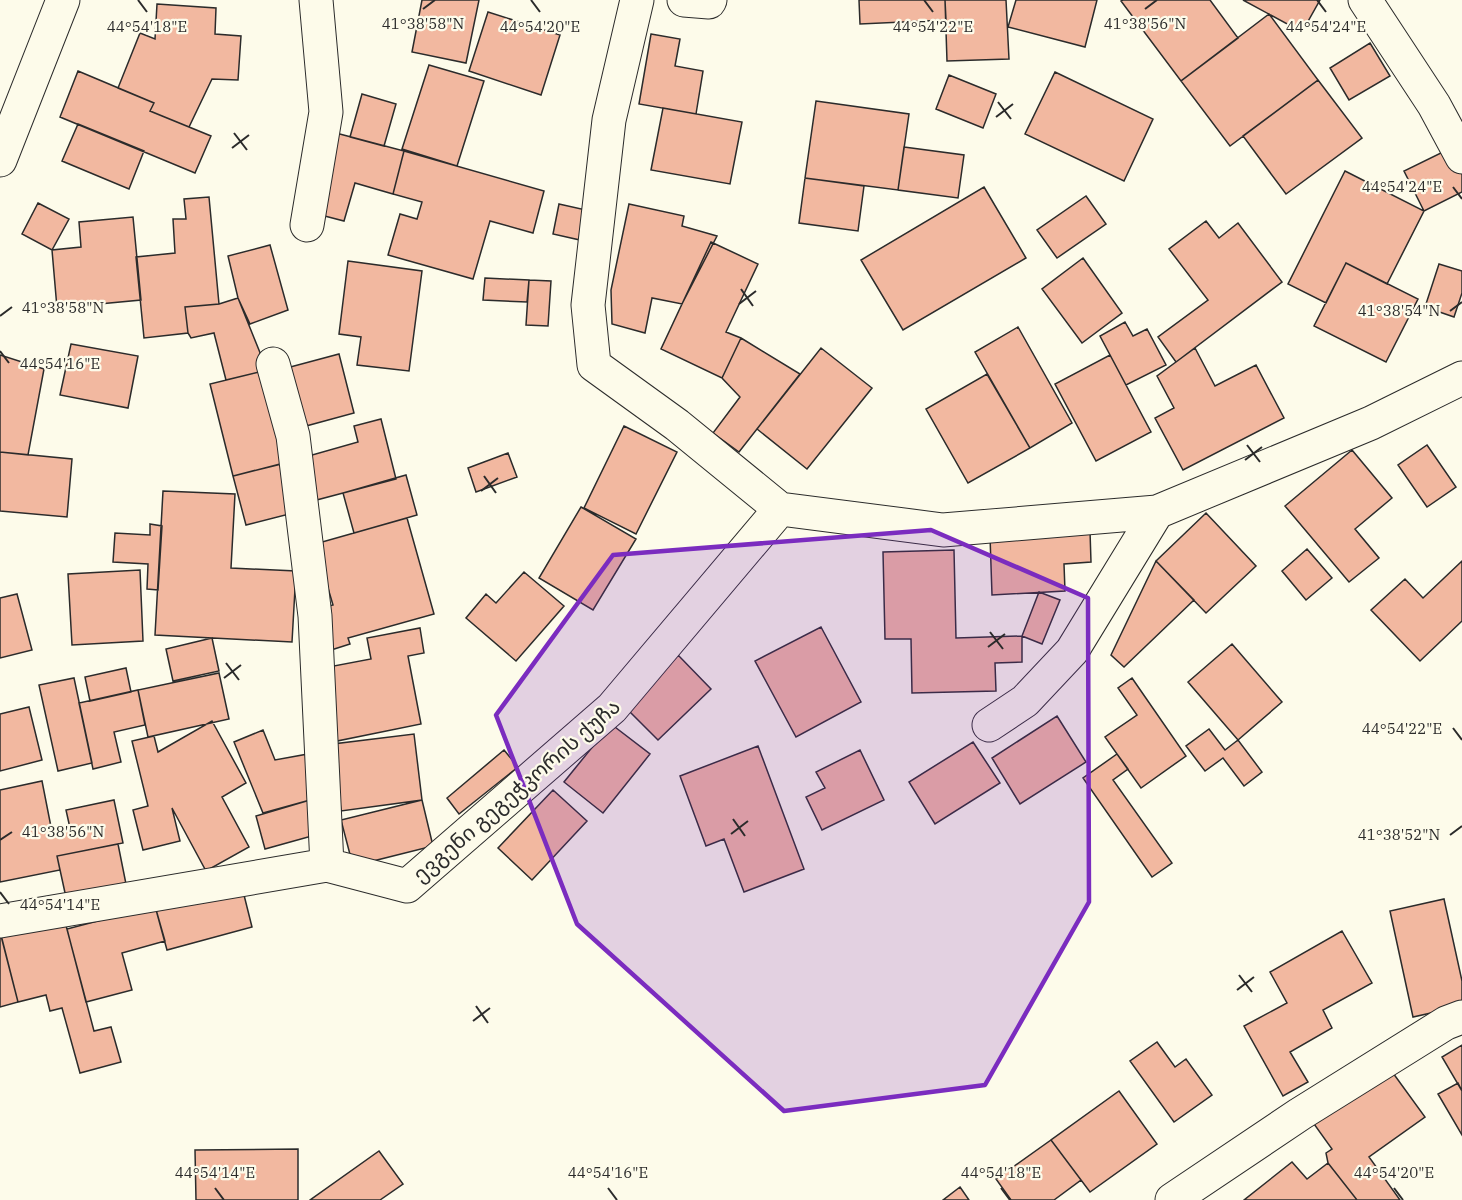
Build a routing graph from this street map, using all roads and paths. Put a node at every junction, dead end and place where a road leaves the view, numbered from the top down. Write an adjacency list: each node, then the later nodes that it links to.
1 (63, 0): 8 (street)
2 (316, 0): 9 (street)
3 (637, 0): 12 (street)
4 (684, 0): 5 (street)
5 (710, 0)
6 (1365, 0): 7 (street)
7 (1462, 157)
8 (0, 160)
9 (307, 225)
10 (273, 364): 15 (street)
11 (1462, 378): 13 (street)
12 (780, 509): 13 (street); 15 (street, ევგენი გეგეჭკორის ქუჩა)
13 (1157, 512): 14 (street)
14 (989, 724)
15 (327, 865): 16 (street, ევგენი გეგეჭკორის ქუჩა)
16 (0, 921)
17 (1462, 1017): 18 (street)
18 (1172, 1200)

